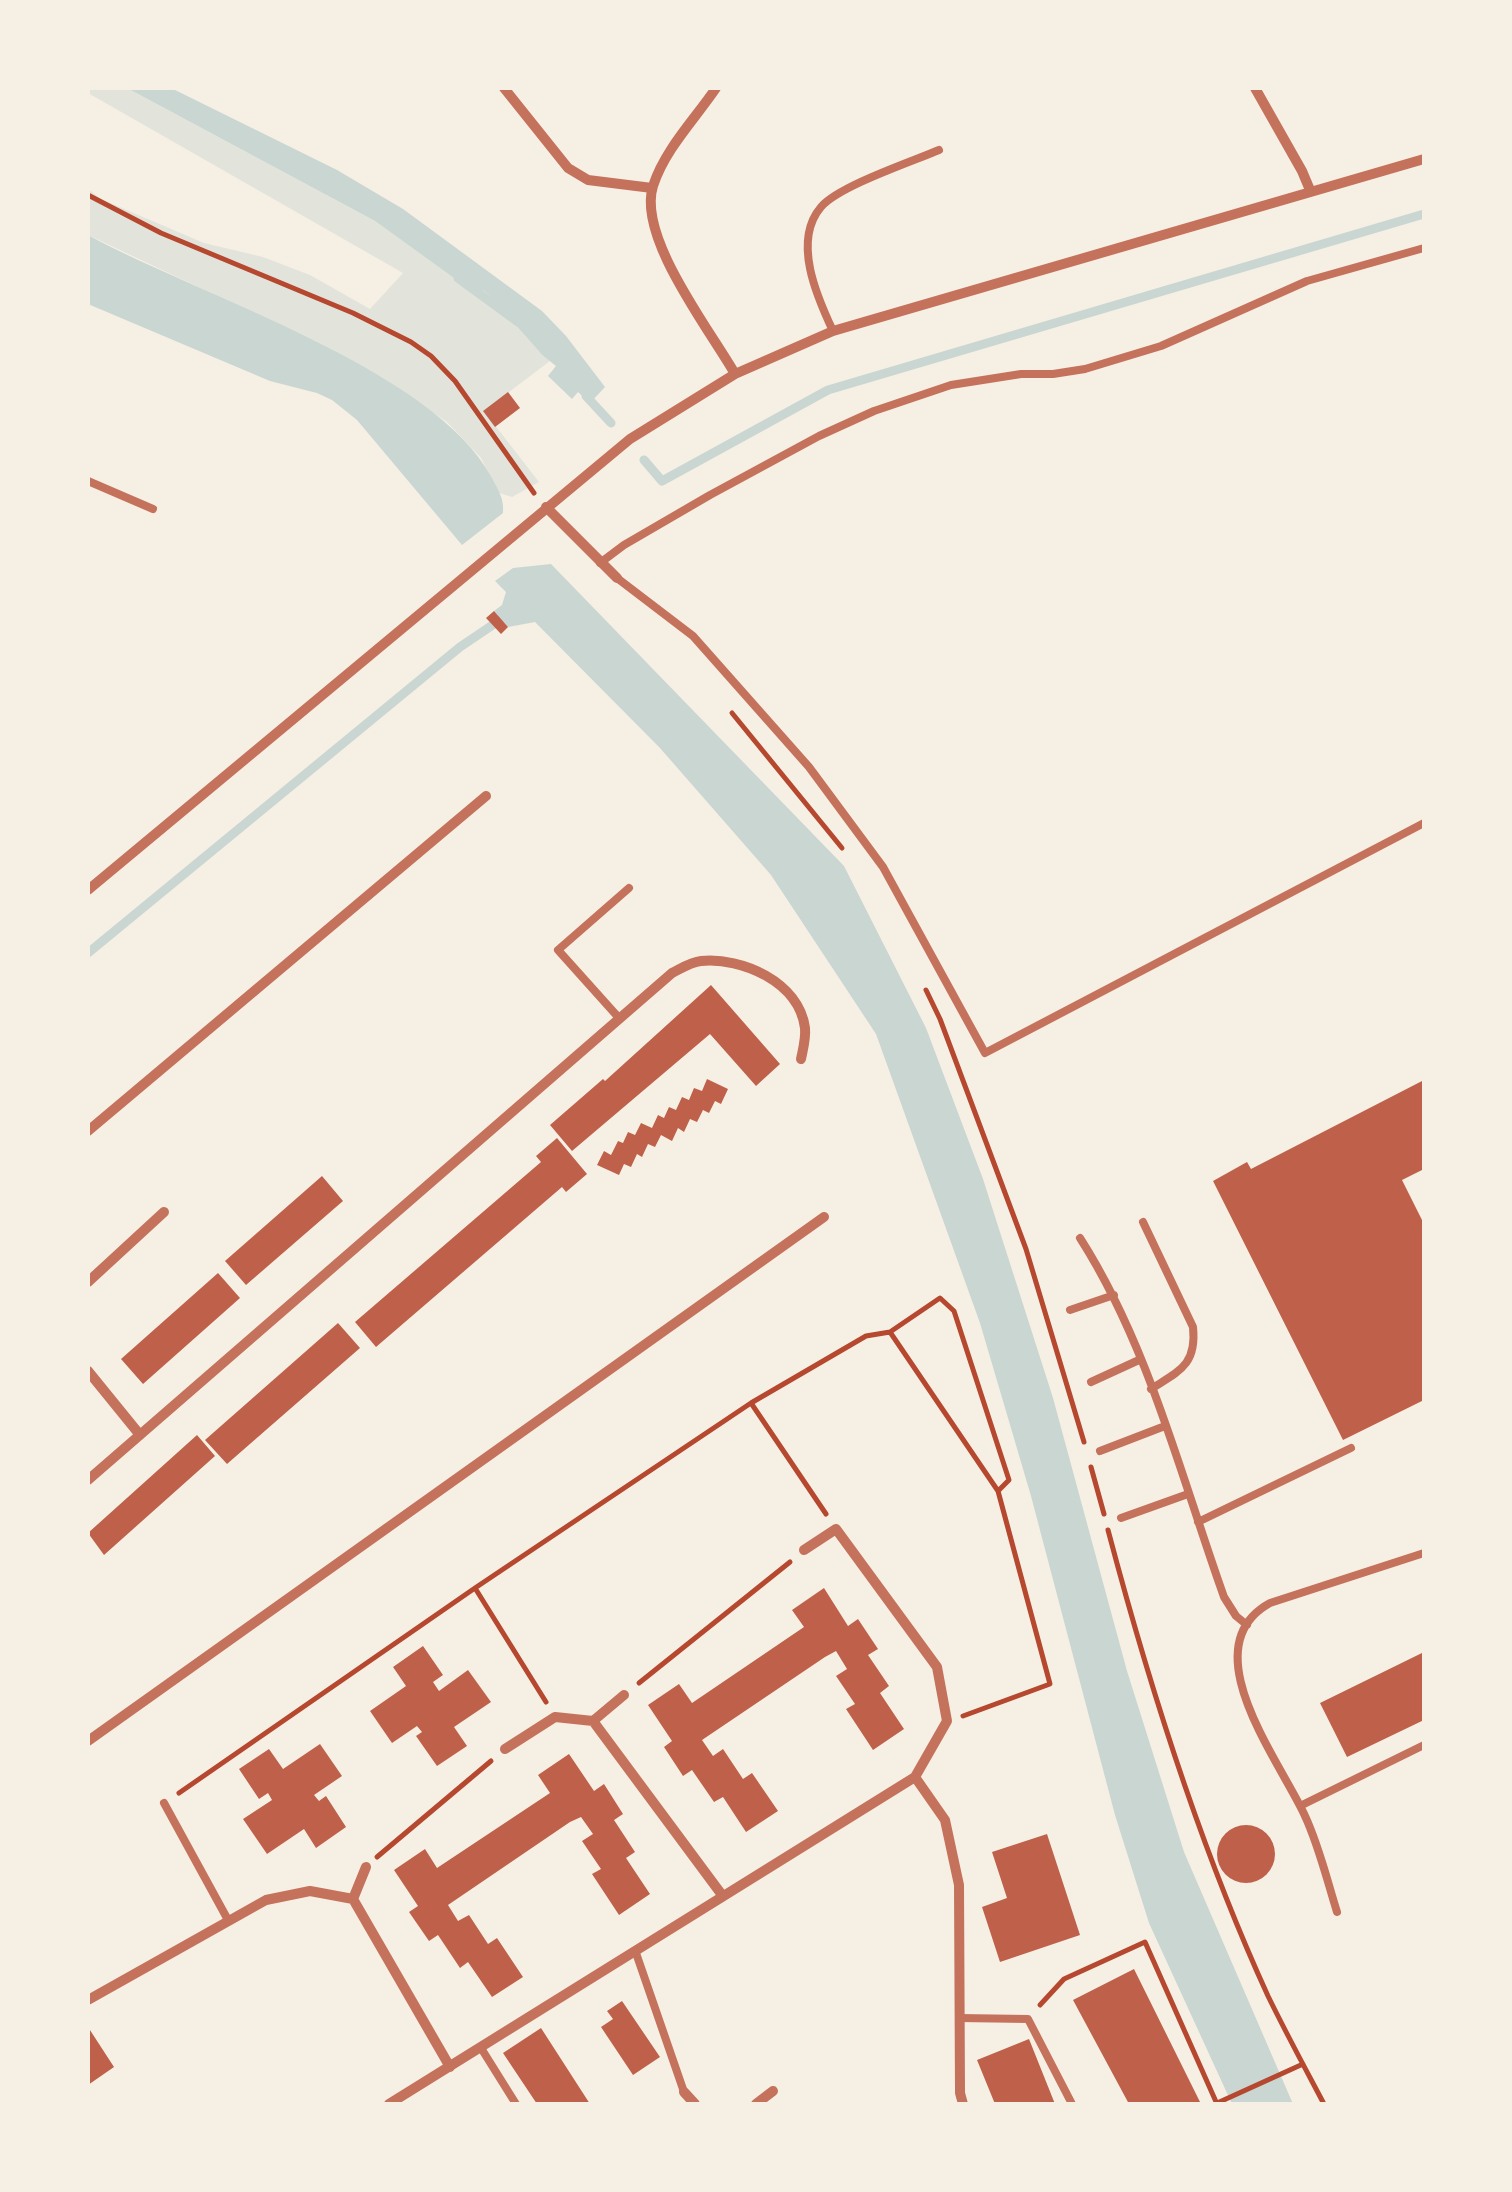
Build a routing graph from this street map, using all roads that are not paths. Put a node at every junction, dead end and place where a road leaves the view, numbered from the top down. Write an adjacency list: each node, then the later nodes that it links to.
1 (504, 88): 6 (street)
2 (716, 88): 6 (street)
3 (1256, 88): 7 (street)
4 (939, 150): 9 (lane)
5 (1424, 159): 7 (street)
6 (652, 188): 10 (street)
7 (1310, 190): 9 (street)
8 (1424, 248): 14 (lane)
9 (833, 331): 10 (street)
10 (735, 374): 12 (street)
11 (88, 481): 13 (lane)
12 (546, 507): 14 (street); 19 (street)
13 (153, 509)
14 (600, 563): 15 (street)
15 (616, 578): 17 (lane)
16 (486, 796): 22 (street)
17 (1424, 822)
18 (629, 888): 20 (lane)
19 (88, 890)
20 (620, 1018): 21 (street); 35 (street)
21 (801, 1060)
22 (88, 1131)
23 (164, 1212): 27 (street)
24 (824, 1217): 47 (street)
25 (1143, 1222): 33 (lane)
26 (1080, 1238): 28 (lane)
27 (88, 1282)
28 (1114, 1295): 29 (lane); 30 (lane)
29 (1070, 1310)
30 (1140, 1360): 32 (lane); 33 (lane)
31 (88, 1371): 35 (street)
32 (1091, 1382)
33 (1151, 1390): 34 (lane)
34 (1165, 1426): 37 (lane); 39 (lane)
35 (140, 1436): 38 (street)
36 (1351, 1448): 41 (lane)
37 (1100, 1451)
38 (88, 1480)
39 (1188, 1494): 40 (lane); 41 (lane)
40 (1121, 1518)
41 (1198, 1522): 44 (lane)
42 (804, 1550): 50 (street)
43 (1424, 1553): 44 (lane)
44 (1246, 1625): 52 (lane)
45 (624, 1695): 46 (street)
46 (592, 1721): 49 (street); 54 (street)
47 (88, 1741)
48 (1424, 1745): 52 (lane)
49 (505, 1749)
50 (915, 1776): 54 (street); 60 (street)
51 (164, 1803): 57 (lane)
52 (1300, 1806): 56 (lane)
53 (366, 1867): 55 (street)
54 (722, 1895): 58 (street)
55 (353, 1899): 57 (street); 62 (street)
56 (1337, 1912)
57 (228, 1920): 59 (street)
58 (636, 1952): 61 (street); 64 (lane)
59 (88, 2000)
60 (959, 2018): 69 (street); 70 (lane)
61 (481, 2048): 62 (street); 66 (lane)
62 (450, 2067): 65 (street)
63 (773, 2091): 68 (street)
64 (684, 2092): 67 (street)
65 (389, 2104)
66 (516, 2104)
67 (695, 2104)
68 (756, 2104)
69 (963, 2104)
70 (1072, 2104)

